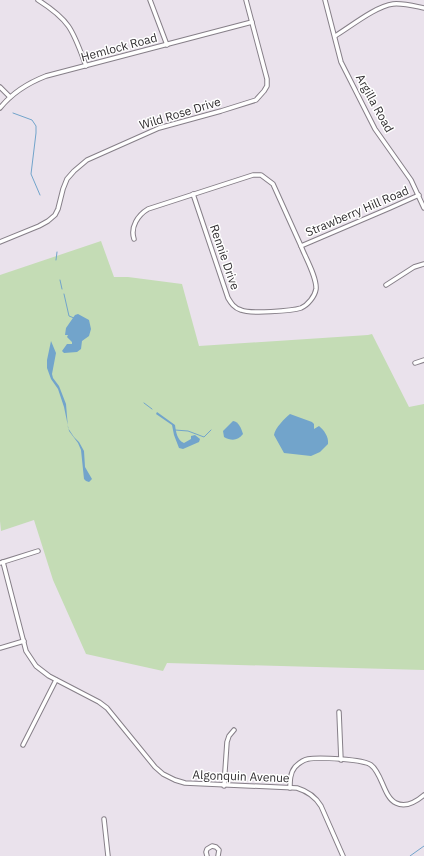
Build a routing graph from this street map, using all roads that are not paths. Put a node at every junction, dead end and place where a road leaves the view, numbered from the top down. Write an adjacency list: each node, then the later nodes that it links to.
1 (38, 0): 9 (street)
2 (150, 0): 8 (street)
3 (246, 0): 6 (street, Wild Rose Drive)
4 (325, 0): 7 (street, Argilla Road)
5 (424, 8): 7 (street)
6 (252, 22): 8 (street, Hemlock Road); 17 (street, Wild Rose Drive)
7 (335, 36): 14 (street, Argilla Road)
8 (167, 45): 9 (street, Hemlock Road)
9 (86, 66): 11 (street, Hemlock Road)
10 (0, 87): 11 (street)
11 (10, 97): 12 (street, Hemlock Road)
12 (0, 108)
13 (193, 194): 16 (street, Strawberry Hill Road); 18 (street, Strawberry Hill Road); 18 (street, Rennie Drive)
14 (419, 195): 15 (street, Argilla Road); 18 (street, Strawberry Hill Road)
15 (424, 208)
16 (134, 239)
17 (0, 241)
18 (301, 246)
19 (424, 264): 20 (street)
20 (386, 285)
21 (424, 360): 22 (street)
22 (415, 363)
23 (38, 551): 24 (street)
24 (2, 562): 25 (street, Algonquin Avenue)
25 (24, 641): 26 (street); 27 (street, Algonquin Avenue)
26 (0, 648)
27 (56, 680): 30 (street); 32 (street, Algonquin Avenue)
28 (339, 712): 31 (street)
29 (234, 730): 32 (street)
30 (23, 745)
31 (341, 760): 33 (street); 34 (street)
32 (224, 786): 33 (street, Algonquin Avenue)
33 (290, 788): 39 (street, Algonquin Avenue)
34 (424, 795)
35 (104, 819): 36 (street)
36 (108, 856)
37 (207, 856): 38 (street)
38 (219, 856)
39 (343, 856)

